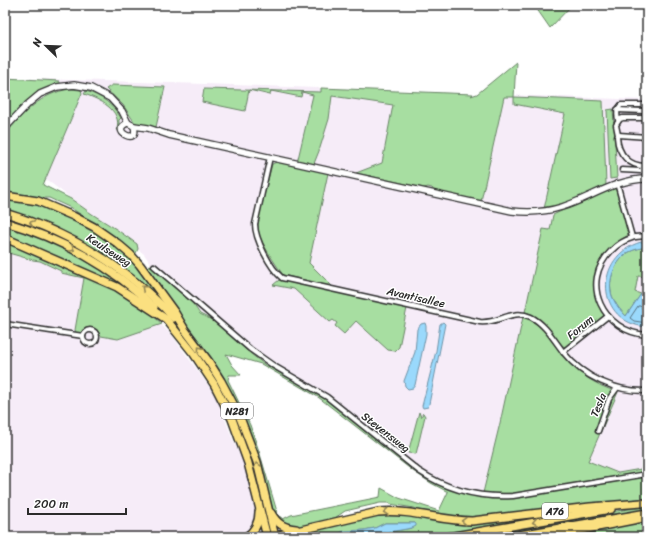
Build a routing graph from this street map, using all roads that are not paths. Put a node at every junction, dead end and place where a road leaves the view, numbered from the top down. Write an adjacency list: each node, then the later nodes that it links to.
1 (647, 105): 2 (street); 3 (street)
2 (647, 109): 3 (street)
3 (617, 110): 5 (street)
4 (647, 118): 5 (street)
5 (618, 120): 10 (street)
6 (127, 124): 7 (street); 8 (street); 8 (street); 9 (street)
7 (5, 128)
8 (135, 129): 12 (street)
9 (5, 134)
10 (618, 135): 11 (street); 13 (street)
11 (647, 136)
12 (270, 157): 16 (street); 30 (street, Avantisallee)
13 (646, 166): 14 (street)
14 (622, 170)
15 (647, 179): 16 (street)
16 (618, 183): 21 (street)
17 (5, 196): 27 (highway, N281)
18 (9, 215): 27 (highway, Keulseweg / N281, one-way to 18)
19 (8, 222): 25 (highway, Keulseweg / N281, one-way to 25)
20 (647, 236): 21 (street, Forum)
21 (632, 237): 24 (street, Forum)
22 (5, 238): 25 (highway, N281)
23 (154, 266): 34 (street, Stevensweg)
24 (608, 316): 28 (street, Forum); 30 (street, Forum)
25 (166, 319): 36 (highway, N281)
26 (5, 324): 29 (street)
27 (185, 330): 37 (highway, N281, one-way to 27)
28 (647, 334)
29 (83, 336)
30 (563, 352): 31 (street, Avantisallee)
31 (618, 388): 32 (street, Avantisallee); 33 (street, Tesla)
32 (647, 392)
33 (598, 431)
34 (647, 474)
35 (644, 503): 40 (highway, A76, one-way to 40); 44 (highway, A76, one-way to 44)
36 (259, 504): 41 (highway); 42 (highway, N281)
37 (268, 509): 40 (highway, A76); 43 (highway, N281)
38 (647, 513): 45 (highway, A76)
39 (647, 517): 46 (highway, A76)
40 (300, 530): 43 (highway, A76)
41 (246, 537)
42 (267, 537)
43 (273, 537)
44 (448, 537)
45 (508, 537)
46 (547, 537)

